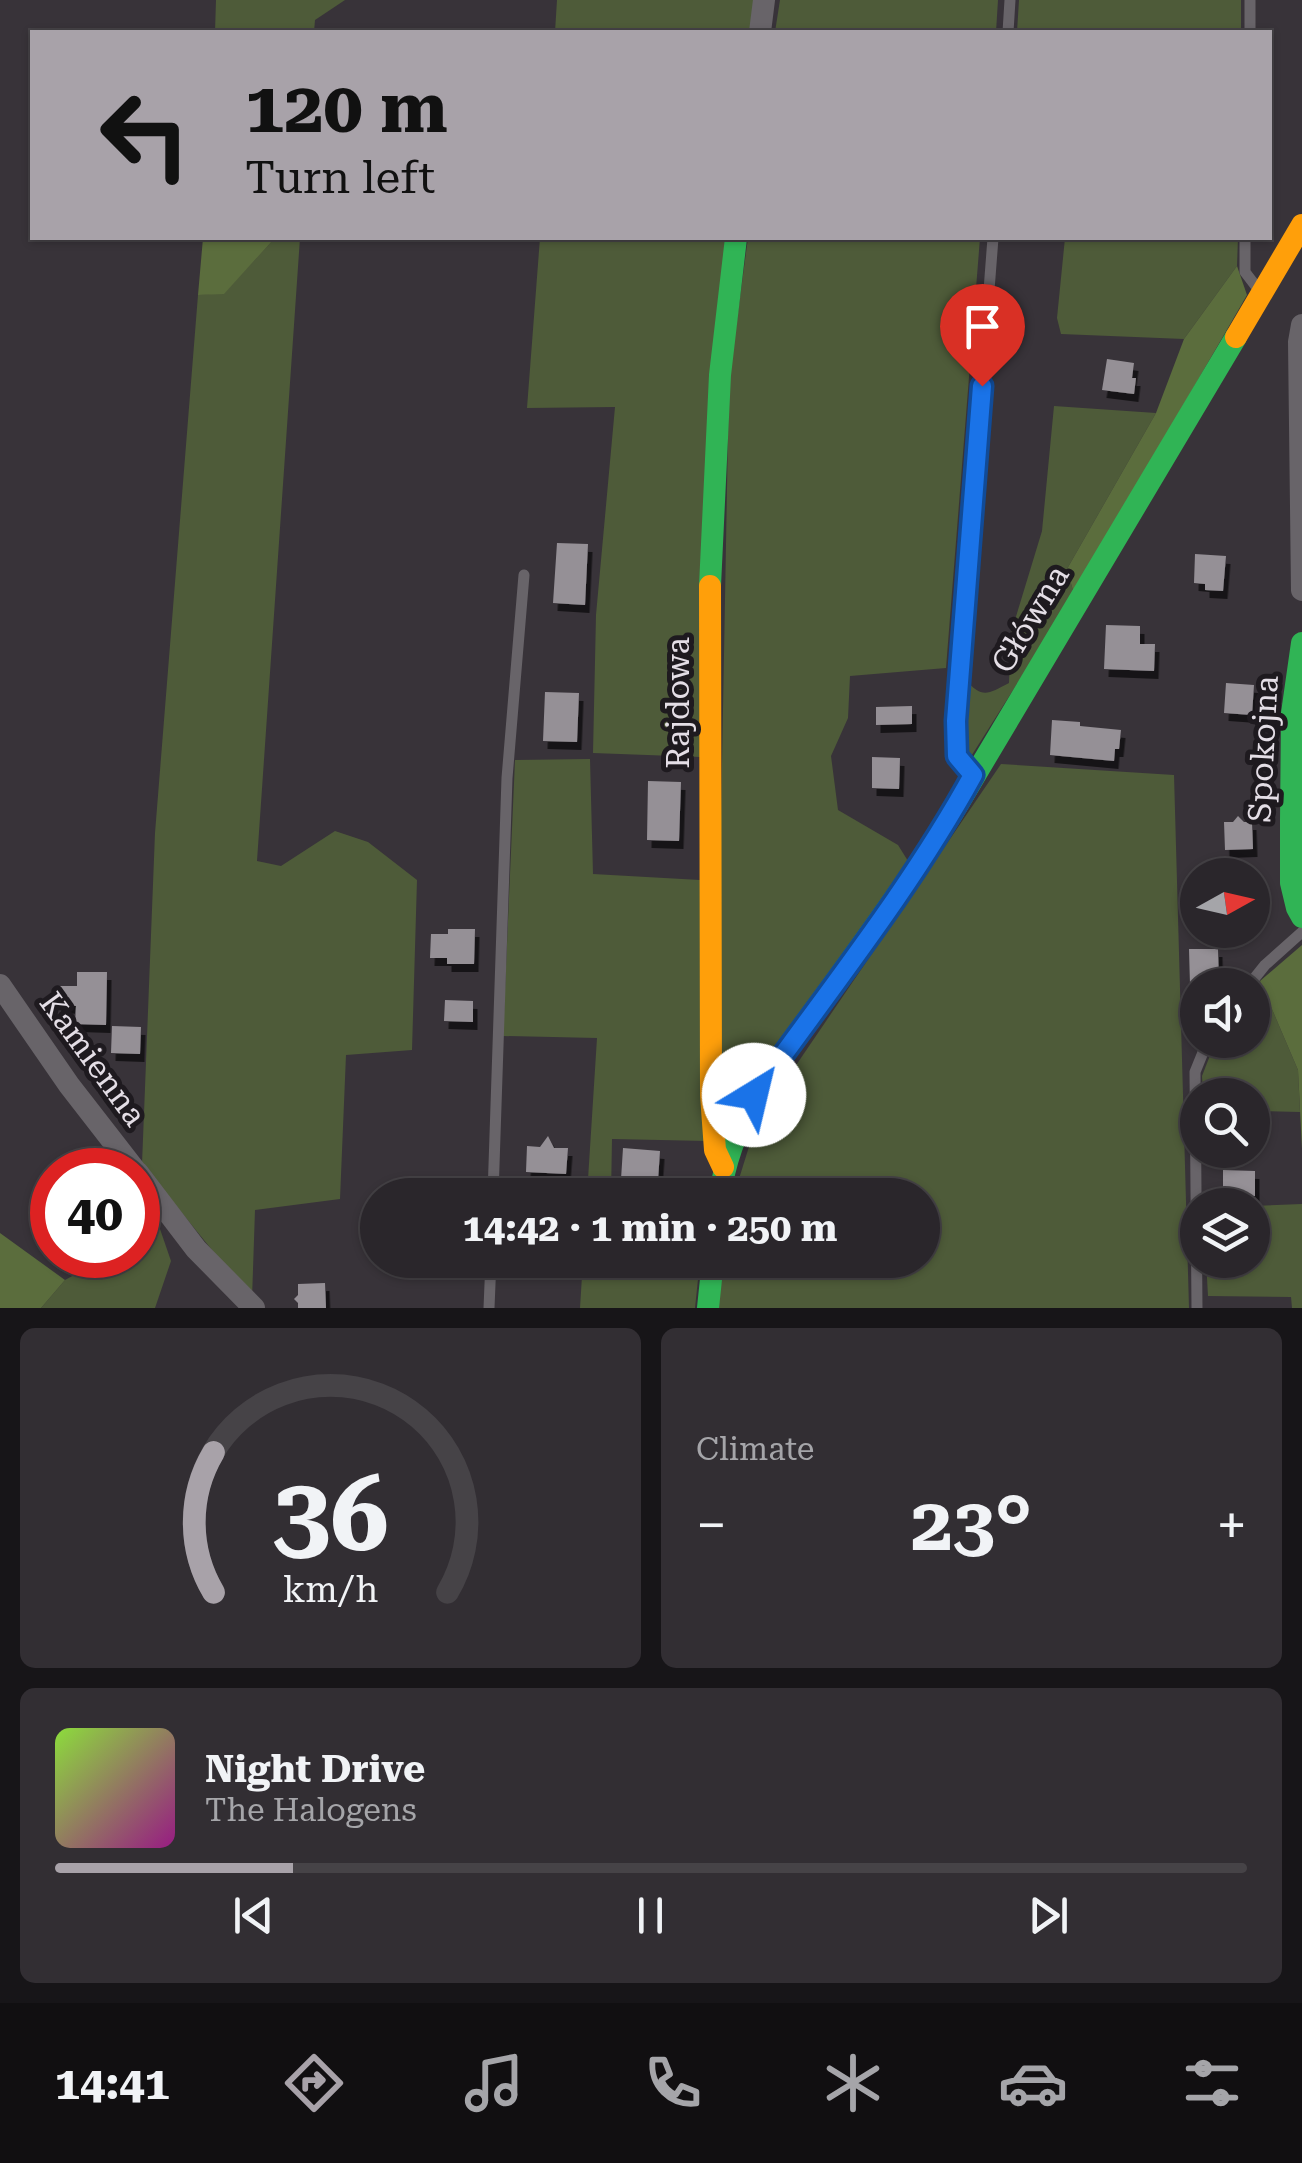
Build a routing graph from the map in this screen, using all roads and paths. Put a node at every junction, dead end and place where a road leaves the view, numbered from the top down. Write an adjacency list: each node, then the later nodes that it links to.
1 (764, 0): 4 (street)
2 (1010, 0): 5 (lane)
3 (1250, 0): 6 (lane)
4 (760, 30)
5 (1008, 30)
6 (1250, 30)
7 (1302, 227): 11 (street, Główna)
8 (736, 240): 23 (street, Rajdowa)
9 (992, 240): 16 (lane)
10 (1245, 240): 11 (lane)
11 (1260, 292): 16 (street, Główna)
12 (1302, 325): 14 (street)
13 (524, 575): 24 (lane)
14 (1302, 590)
15 (1302, 643): 17 (street, Spokojna)
16 (973, 775): 23 (street, Główna)
17 (1302, 918)
18 (1302, 932): 19 (lane)
19 (1263, 968)
20 (0, 984): 22 (street, Kamienna)
21 (1200, 1058): 32 (lane)
22 (117, 1148)
23 (724, 1166): 25 (street, Główna)
24 (494, 1178)
25 (722, 1178)
26 (160, 1203): 29 (street, Kamienna)
27 (491, 1278): 30 (lane)
28 (711, 1278): 31 (street)
29 (254, 1308)
30 (490, 1308)
31 (708, 1308)
32 (1197, 1308)

